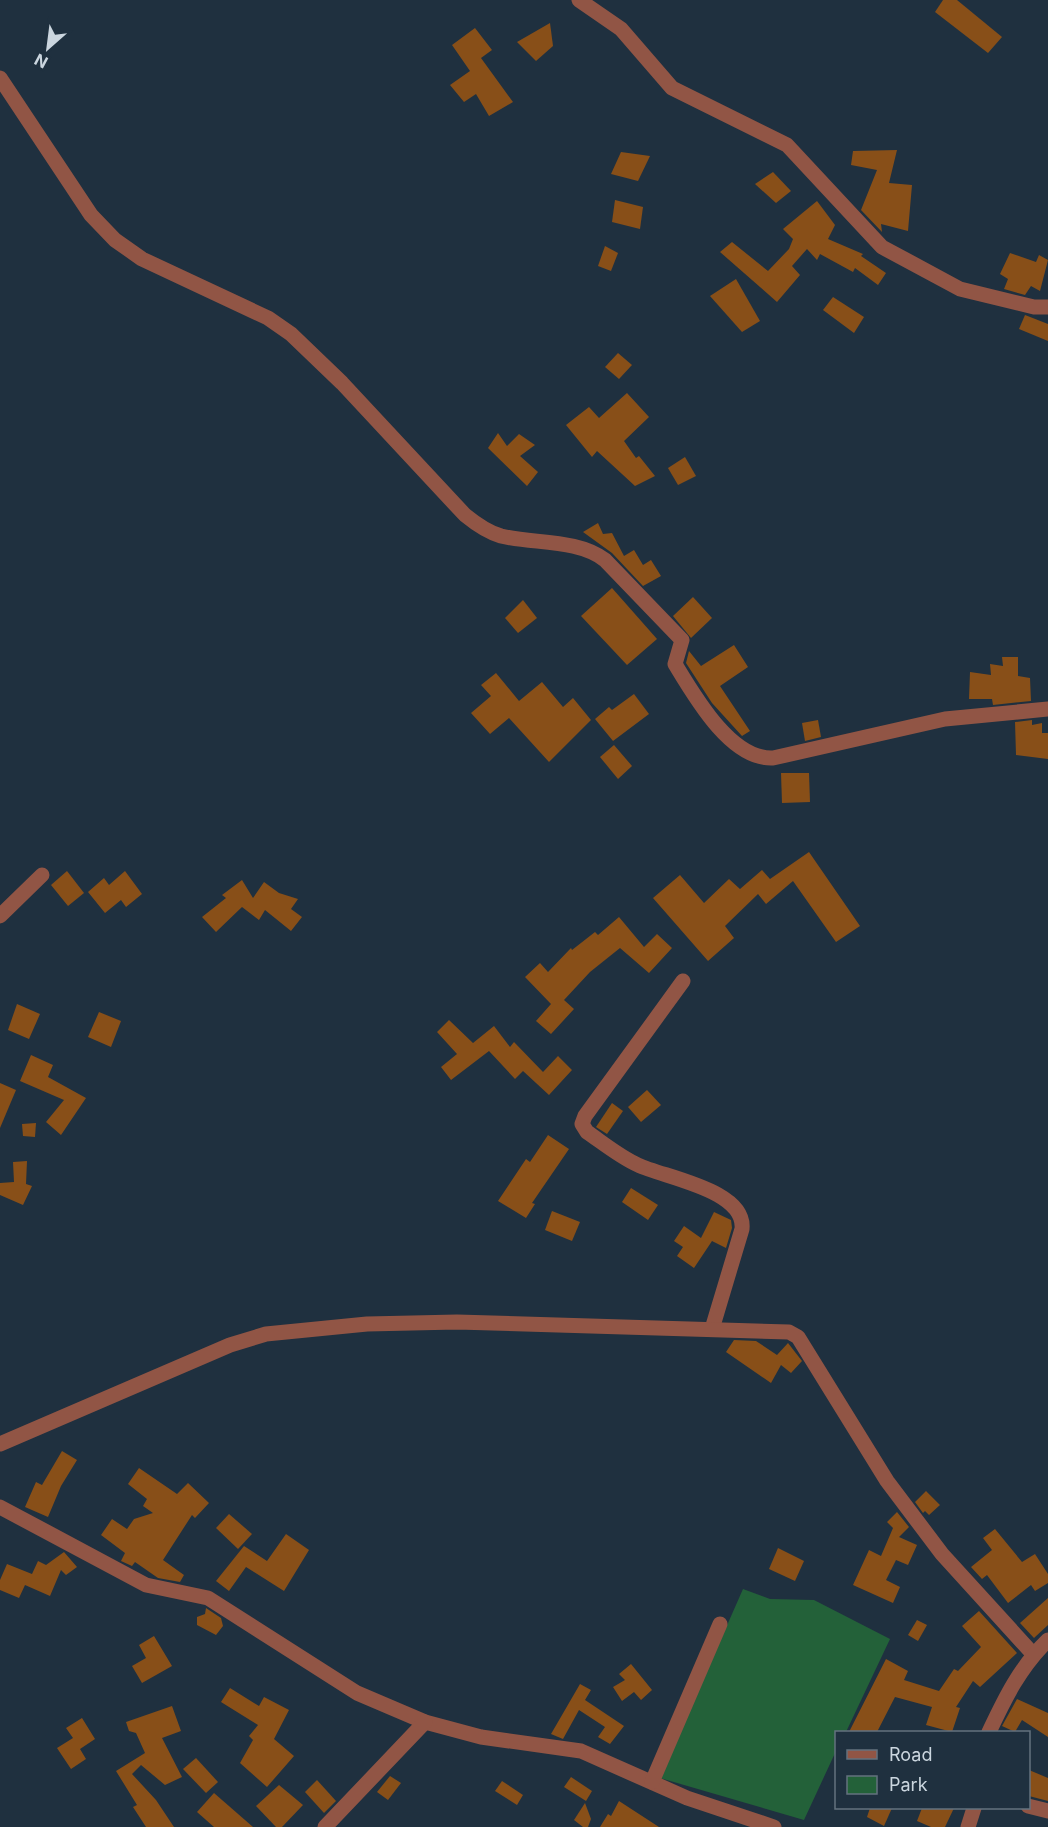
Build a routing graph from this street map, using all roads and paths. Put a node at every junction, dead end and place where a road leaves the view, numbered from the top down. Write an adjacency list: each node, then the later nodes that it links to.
1 (579, 0): 3 (street)
2 (0, 78): 4 (street)
3 (1048, 307)
4 (1048, 709)
5 (42, 874): 6 (street)
6 (0, 916)
7 (683, 981): 8 (street)
8 (712, 1329): 9 (street); 13 (street)
9 (0, 1444)
10 (0, 1507): 14 (street)
11 (720, 1624): 16 (street)
12 (1048, 1640): 13 (street)
13 (1033, 1654): 15 (street)
14 (425, 1722): 16 (street); 20 (street)
15 (989, 1731)
16 (652, 1782): 21 (street)
17 (1030, 1806): 19 (street)
18 (974, 1809): 22 (street)
19 (1048, 1811)
20 (325, 1827)
21 (774, 1827)
22 (968, 1827)

